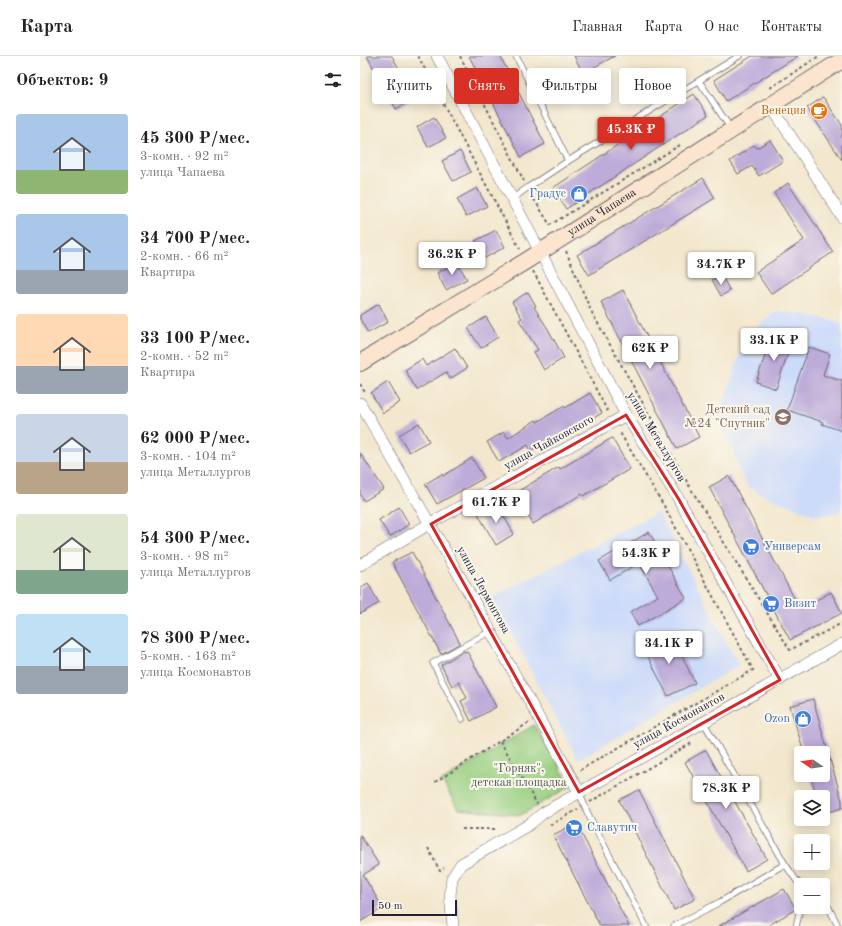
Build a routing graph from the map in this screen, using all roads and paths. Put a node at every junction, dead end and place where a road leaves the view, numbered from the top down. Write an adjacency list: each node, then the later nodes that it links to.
1 (418, 56): 19 (path)
2 (437, 56): 15 (street, улица Металлургов)
3 (460, 56): 14 (path)
4 (516, 56): 13 (lane)
5 (739, 56): 8 (lane)
6 (820, 56): 9 (path)
7 (842, 60): 10 (street, улица Чапаева)
8 (699, 81): 11 (lane); 13 (lane)
9 (768, 89)
10 (771, 106): 11 (street, улица Чапаева); 16 (street)
11 (732, 131): 18 (street, улица Чапаева)
12 (685, 142): 14 (path)
13 (568, 162): 14 (lane)
14 (527, 188): 15 (lane)
15 (512, 199): 18 (street, улица Металлургов)
16 (842, 217)
17 (565, 249): 27 (path)
18 (541, 251): 21 (street, улица Чапаева); 23 (street, улица Металлургов)
19 (523, 254)
20 (532, 270): 24 (path)
21 (360, 363)
22 (360, 403): 25 (street, улица Лермонтова)
23 (626, 415): 24 (street, улица Чайковского); 30 (street, улица Металлургов)
24 (613, 422): 25 (street, улица Чайковского); 36 (path)
25 (430, 524): 26 (street, улица Чайковского); 28 (street, улица Лермонтова)
26 (360, 565)
27 (842, 623)
28 (490, 631): 31 (lane); 38 (street, улица Лермонтова)
29 (842, 644): 30 (street, улица Космонавтов)
30 (780, 680): 33 (street, улица Космонавтов)
31 (462, 718)
32 (531, 721): 35 (path)
33 (703, 721): 34 (lane); 38 (street, улица Космонавтов)
34 (709, 733): 40 (path); 44 (lane)
35 (500, 741): 37 (path); 39 (path)
36 (577, 772)
37 (435, 782)
38 (579, 792): 40 (lane); 48 (street, улица Космонавтов)
39 (538, 805)
40 (585, 805): 41 (path); 49 (lane)
41 (550, 825)
42 (462, 829): 43 (path)
43 (501, 829)
44 (785, 864): 45 (lane); 50 (lane)
45 (795, 878)
46 (830, 910): 52 (lane)
47 (799, 914): 51 (lane)
48 (453, 926)
49 (646, 926)
50 (674, 926)
51 (796, 926)
52 (838, 926)

